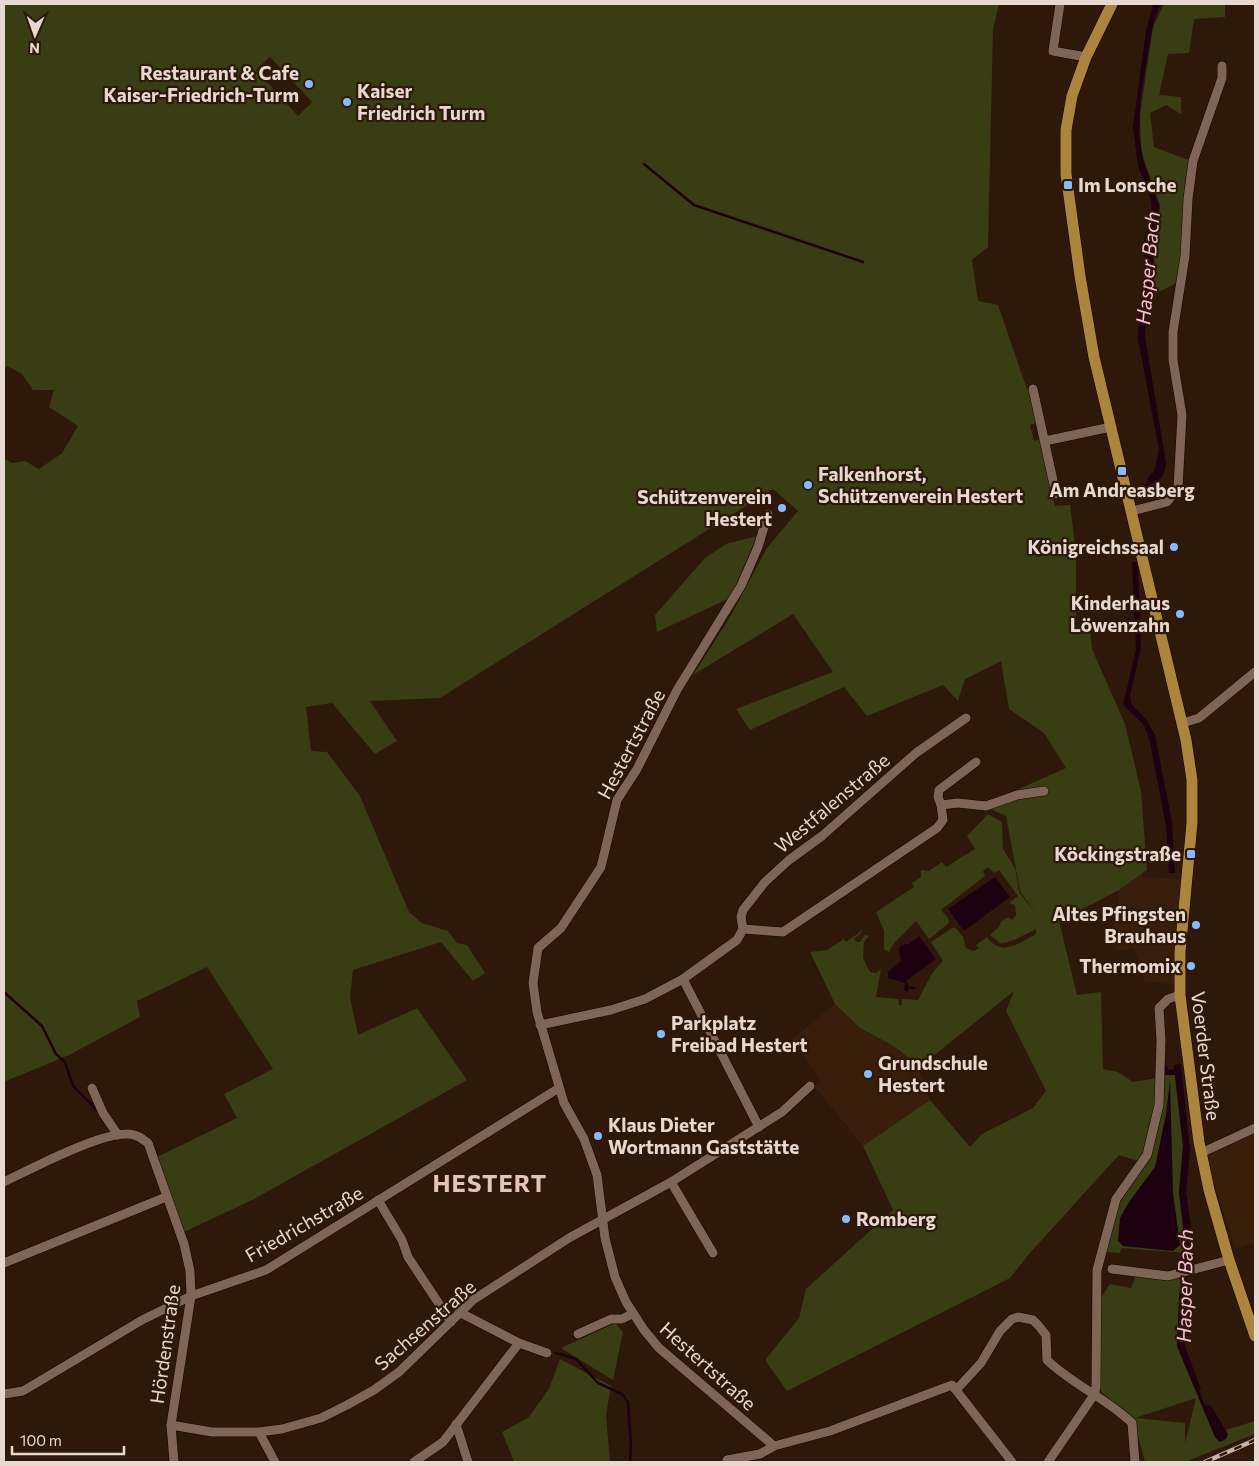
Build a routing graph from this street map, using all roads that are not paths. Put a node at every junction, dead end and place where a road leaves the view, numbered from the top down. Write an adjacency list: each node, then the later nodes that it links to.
1 (1060, 4): 3 (street)
2 (1112, 4): 3 (main road)
3 (1086, 57): 6 (main road)
4 (1222, 66): 9 (street)
5 (1033, 389): 7 (street)
6 (1112, 427): 7 (street); 9 (main road)
7 (1045, 441): 8 (street)
8 (1056, 494)
9 (1132, 511): 13 (main road, Voerder Straße)
10 (768, 514): 20 (street, Hestertstraße)
11 (1255, 672): 13 (street)
12 (966, 718): 17 (street, Westfalenstraße)
13 (1184, 723): 19 (main road, Voerder Straße)
14 (976, 762): 16 (street)
15 (1044, 791): 16 (street)
16 (941, 805): 17 (street)
17 (743, 929): 18 (street)
18 (683, 979): 20 (street); 24 (street)
19 (1180, 995): 27 (main road, Voerder Straße); 47 (street)
20 (540, 1025): 23 (street, Hestertstraße)
21 (810, 1086): 24 (street, Sachsenstraße)
22 (92, 1088): 26 (street)
23 (559, 1088): 31 (street, Friedrichstraße); 32 (street, Hestertstraße)
24 (759, 1127): 29 (street, Sachsenstraße)
25 (1255, 1128): 27 (street)
26 (118, 1135): 28 (street); 30 (street, Hördenstraße)
27 (1201, 1153): 34 (main road, Voerder Straße)
28 (4, 1182)
29 (671, 1182): 32 (street, Sachsenstraße); 33 (street)
30 (166, 1197): 35 (street); 37 (street, Hördenstraße)
31 (378, 1200): 37 (street, Friedrichstraße); 40 (street)
32 (602, 1220): 38 (street, Sachsenstraße); 39 (street, Hestertstraße)
33 (713, 1253)
34 (1229, 1260): 36 (street); 42 (main road, Voerder Straße)
35 (4, 1263)
36 (1112, 1269)
37 (191, 1296): 46 (street, Friedrichstraße); 49 (street, Hördenstraße)
38 (459, 1312): 40 (street, Sachsenstraße); 43 (street)
39 (632, 1314): 41 (street); 51 (street, Hestertstraße)
40 (451, 1322): 50 (street, Sachsenstraße)
41 (578, 1334)
42 (1255, 1336)
43 (519, 1343): 44 (street); 48 (street)
44 (547, 1353)
45 (957, 1389): 47 (street); 51 (street); 57 (street)
46 (4, 1394)
47 (1094, 1395): 58 (street); 59 (street)
48 (456, 1424): 55 (street); 56 (street)
49 (171, 1425): 50 (street, Sachsenstraße); 53 (street, Hördenstraße)
50 (259, 1432): 54 (street)
51 (774, 1446): 52 (street)
52 (727, 1460)
53 (174, 1462)
54 (276, 1462)
55 (414, 1462)
56 (468, 1462)
57 (1012, 1462)
58 (1048, 1462)
59 (1135, 1462)

